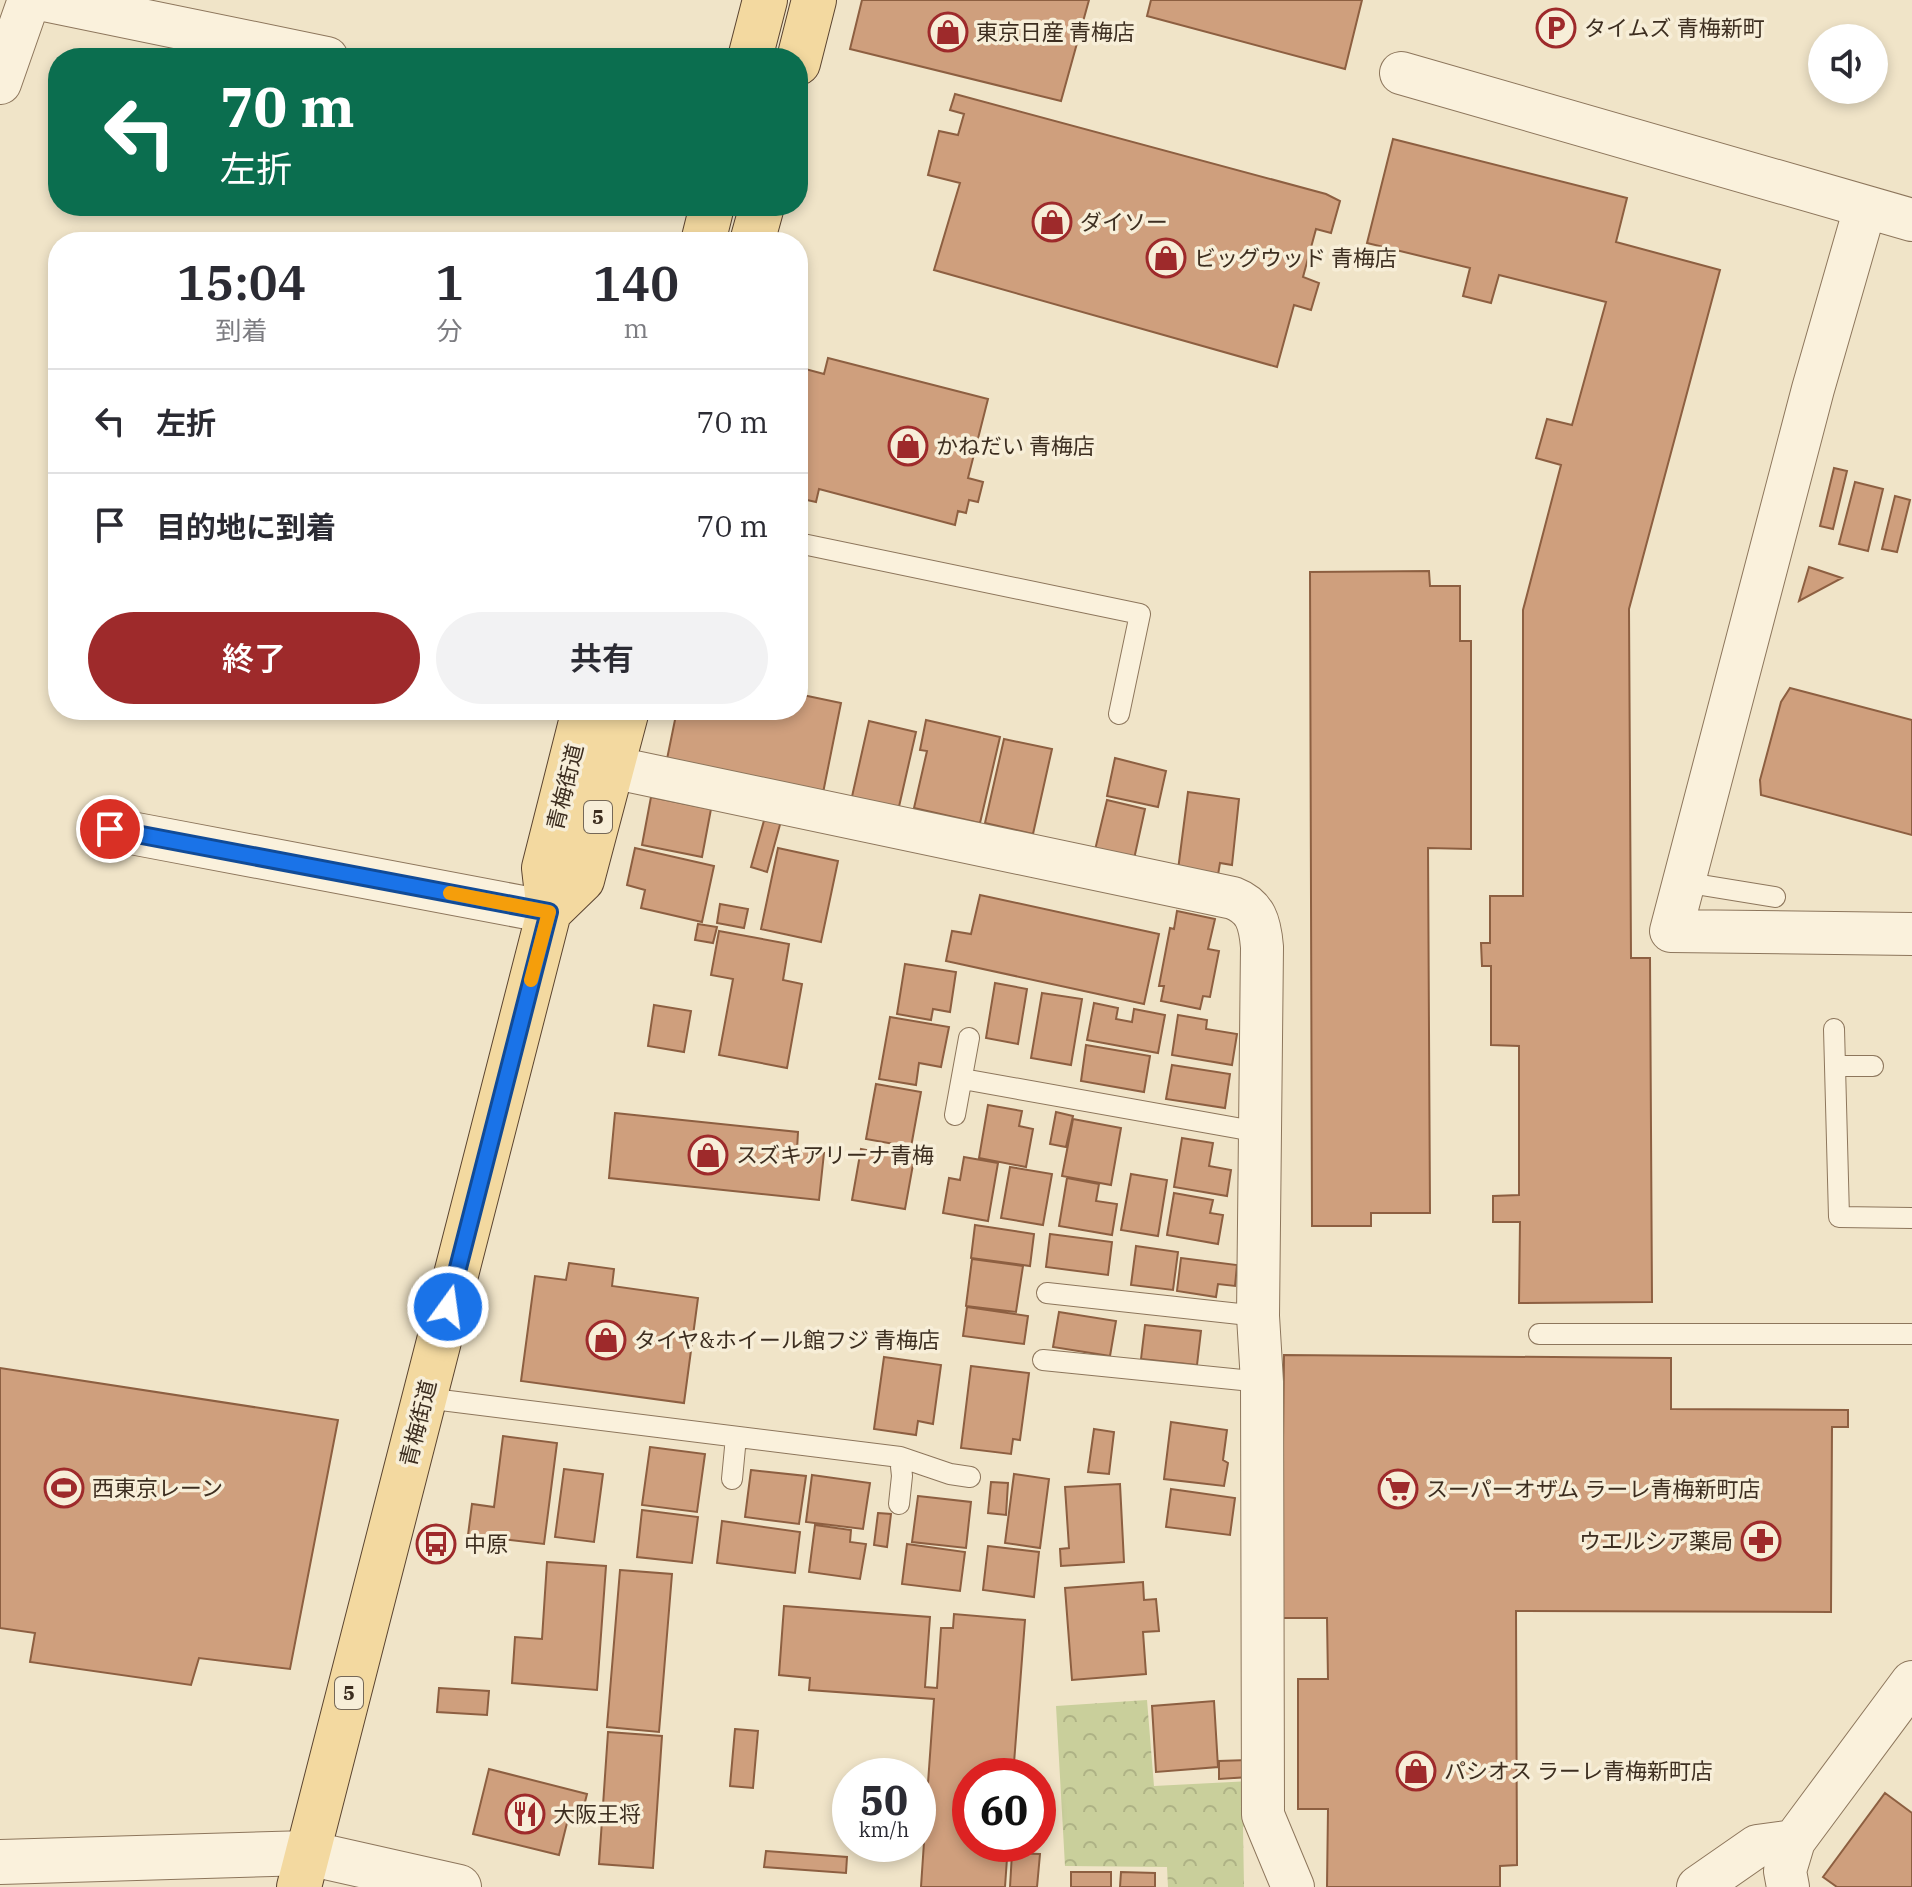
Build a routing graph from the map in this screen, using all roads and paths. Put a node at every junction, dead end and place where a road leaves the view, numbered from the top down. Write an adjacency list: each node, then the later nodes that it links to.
1 (29, 0): 9 (street)
2 (44, 0): 5 (street)
3 (765, 0): 6 (main road)
4 (814, 0): 7 (main road)
5 (278, 48)
6 (753, 48)
7 (802, 48)
8 (1401, 73): 10 (street)
9 (0, 83)
10 (1865, 208): 11 (street); 18 (street)
11 (1912, 220)
12 (808, 545): 13 (lane)
13 (1119, 714)
14 (581, 720): 20 (main road, 青梅街道 / 5)
15 (624, 720): 16 (main road, 青梅街道 / 5)
16 (611, 767): 20 (main road, 青梅街道 / 5); 28 (street)
17 (110, 829): 20 (street)
18 (1683, 882): 19 (lane); 21 (street)
19 (1775, 897)
20 (549, 912): 36 (main road, 青梅街道 / 5)
21 (1912, 934)
22 (1834, 1029): 24 (lane)
23 (969, 1038): 26 (lane)
24 (1836, 1066): 25 (lane); 29 (lane)
25 (1873, 1066)
26 (963, 1079): 27 (lane); 28 (lane)
27 (955, 1115)
28 (1259, 1132): 31 (street)
29 (1912, 1218)
30 (1047, 1293): 31 (lane)
31 (1258, 1316): 35 (street)
32 (1539, 1334): 33 (lane)
33 (1912, 1334)
34 (1043, 1360): 35 (lane)
35 (1262, 1382): 47 (street)
36 (425, 1398): 37 (lane); 45 (main road, 青梅街道 / 5)
37 (736, 1437): 38 (lane); 40 (lane)
38 (900, 1457): 39 (lane); 41 (lane)
39 (970, 1477)
40 (732, 1479)
41 (899, 1504)
42 (1912, 1682): 43 (street)
43 (1794, 1841): 48 (street); 49 (street)
44 (0, 1862): 45 (street)
45 (304, 1870): 46 (street)
46 (459, 1887)
47 (1293, 1887)
48 (1698, 1887)
49 (1788, 1887)

